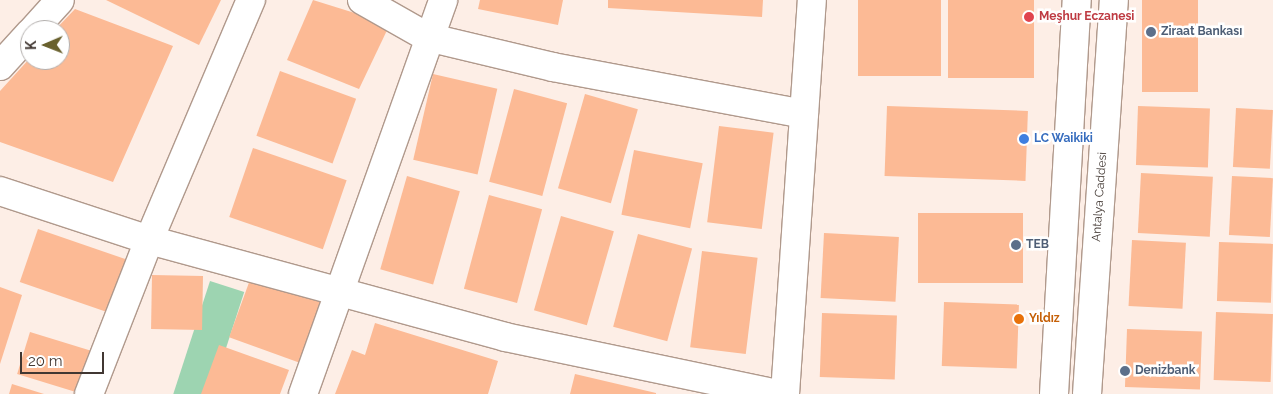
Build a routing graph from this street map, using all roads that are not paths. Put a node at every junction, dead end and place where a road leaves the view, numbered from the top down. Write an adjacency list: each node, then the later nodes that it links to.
1 (60, 0): 8 (street)
2 (252, 0): 14 (street)
3 (362, 0): 9 (street)
4 (444, 0): 9 (street)
5 (812, 0): 12 (street)
6 (1078, 0): 20 (street)
7 (1114, 0): 21 (street, Antalya Caddesi)
8 (42, 20)
9 (428, 37): 12 (street); 15 (street)
10 (20, 44): 11 (street)
11 (0, 66)
12 (804, 114): 19 (street)
13 (0, 191): 14 (street)
14 (149, 240): 15 (street); 16 (street)
15 (338, 291): 17 (street); 18 (street)
16 (89, 394)
17 (303, 394)
18 (778, 394)
19 (785, 394)
20 (1054, 394)
21 (1086, 394)

